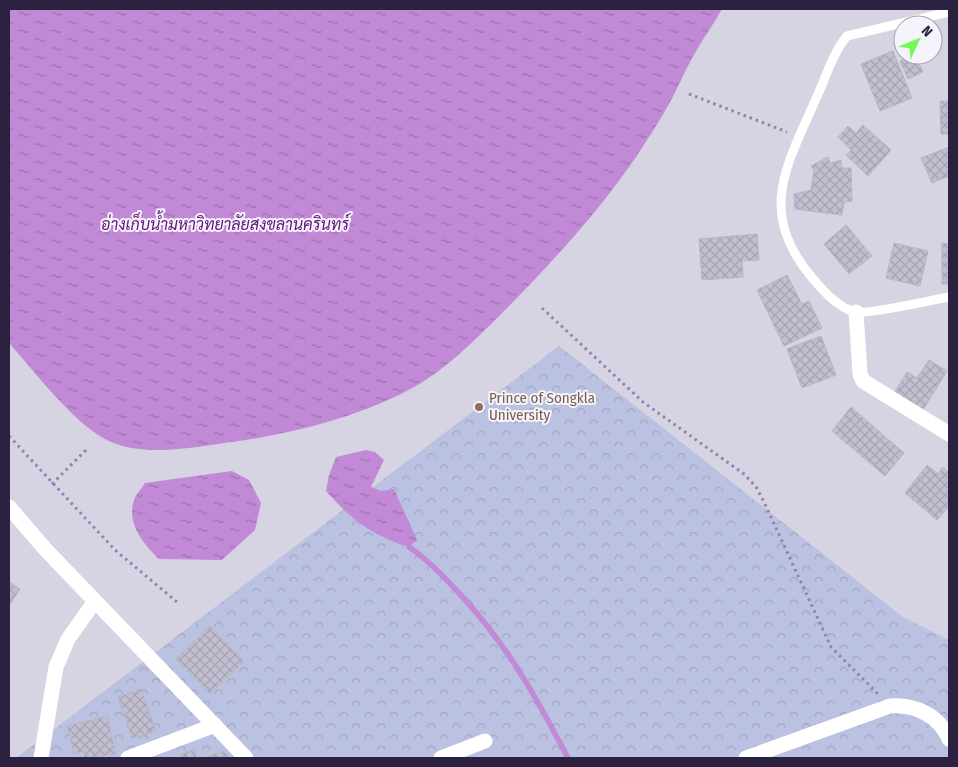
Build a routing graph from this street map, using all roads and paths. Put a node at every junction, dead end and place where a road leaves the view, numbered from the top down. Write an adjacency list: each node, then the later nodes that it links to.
1 (949, 12): 3 (lane)
2 (689, 94): 3 (path)
3 (799, 137): 6 (lane)
4 (949, 297): 6 (lane)
5 (542, 308): 14 (path)
6 (856, 312): 7 (street)
7 (949, 434)
8 (9, 436): 10 (path)
9 (87, 449): 10 (path)
10 (52, 484): 13 (path)
11 (9, 508): 12 (street)
12 (95, 601): 15 (street); 18 (street)
13 (177, 602)
14 (890, 706): 16 (street); 22 (street)
15 (215, 725): 19 (street); 20 (street)
16 (949, 739)
17 (485, 741): 21 (street)
18 (41, 758)
19 (128, 758)
20 (246, 758)
21 (441, 758)
22 (749, 758)

